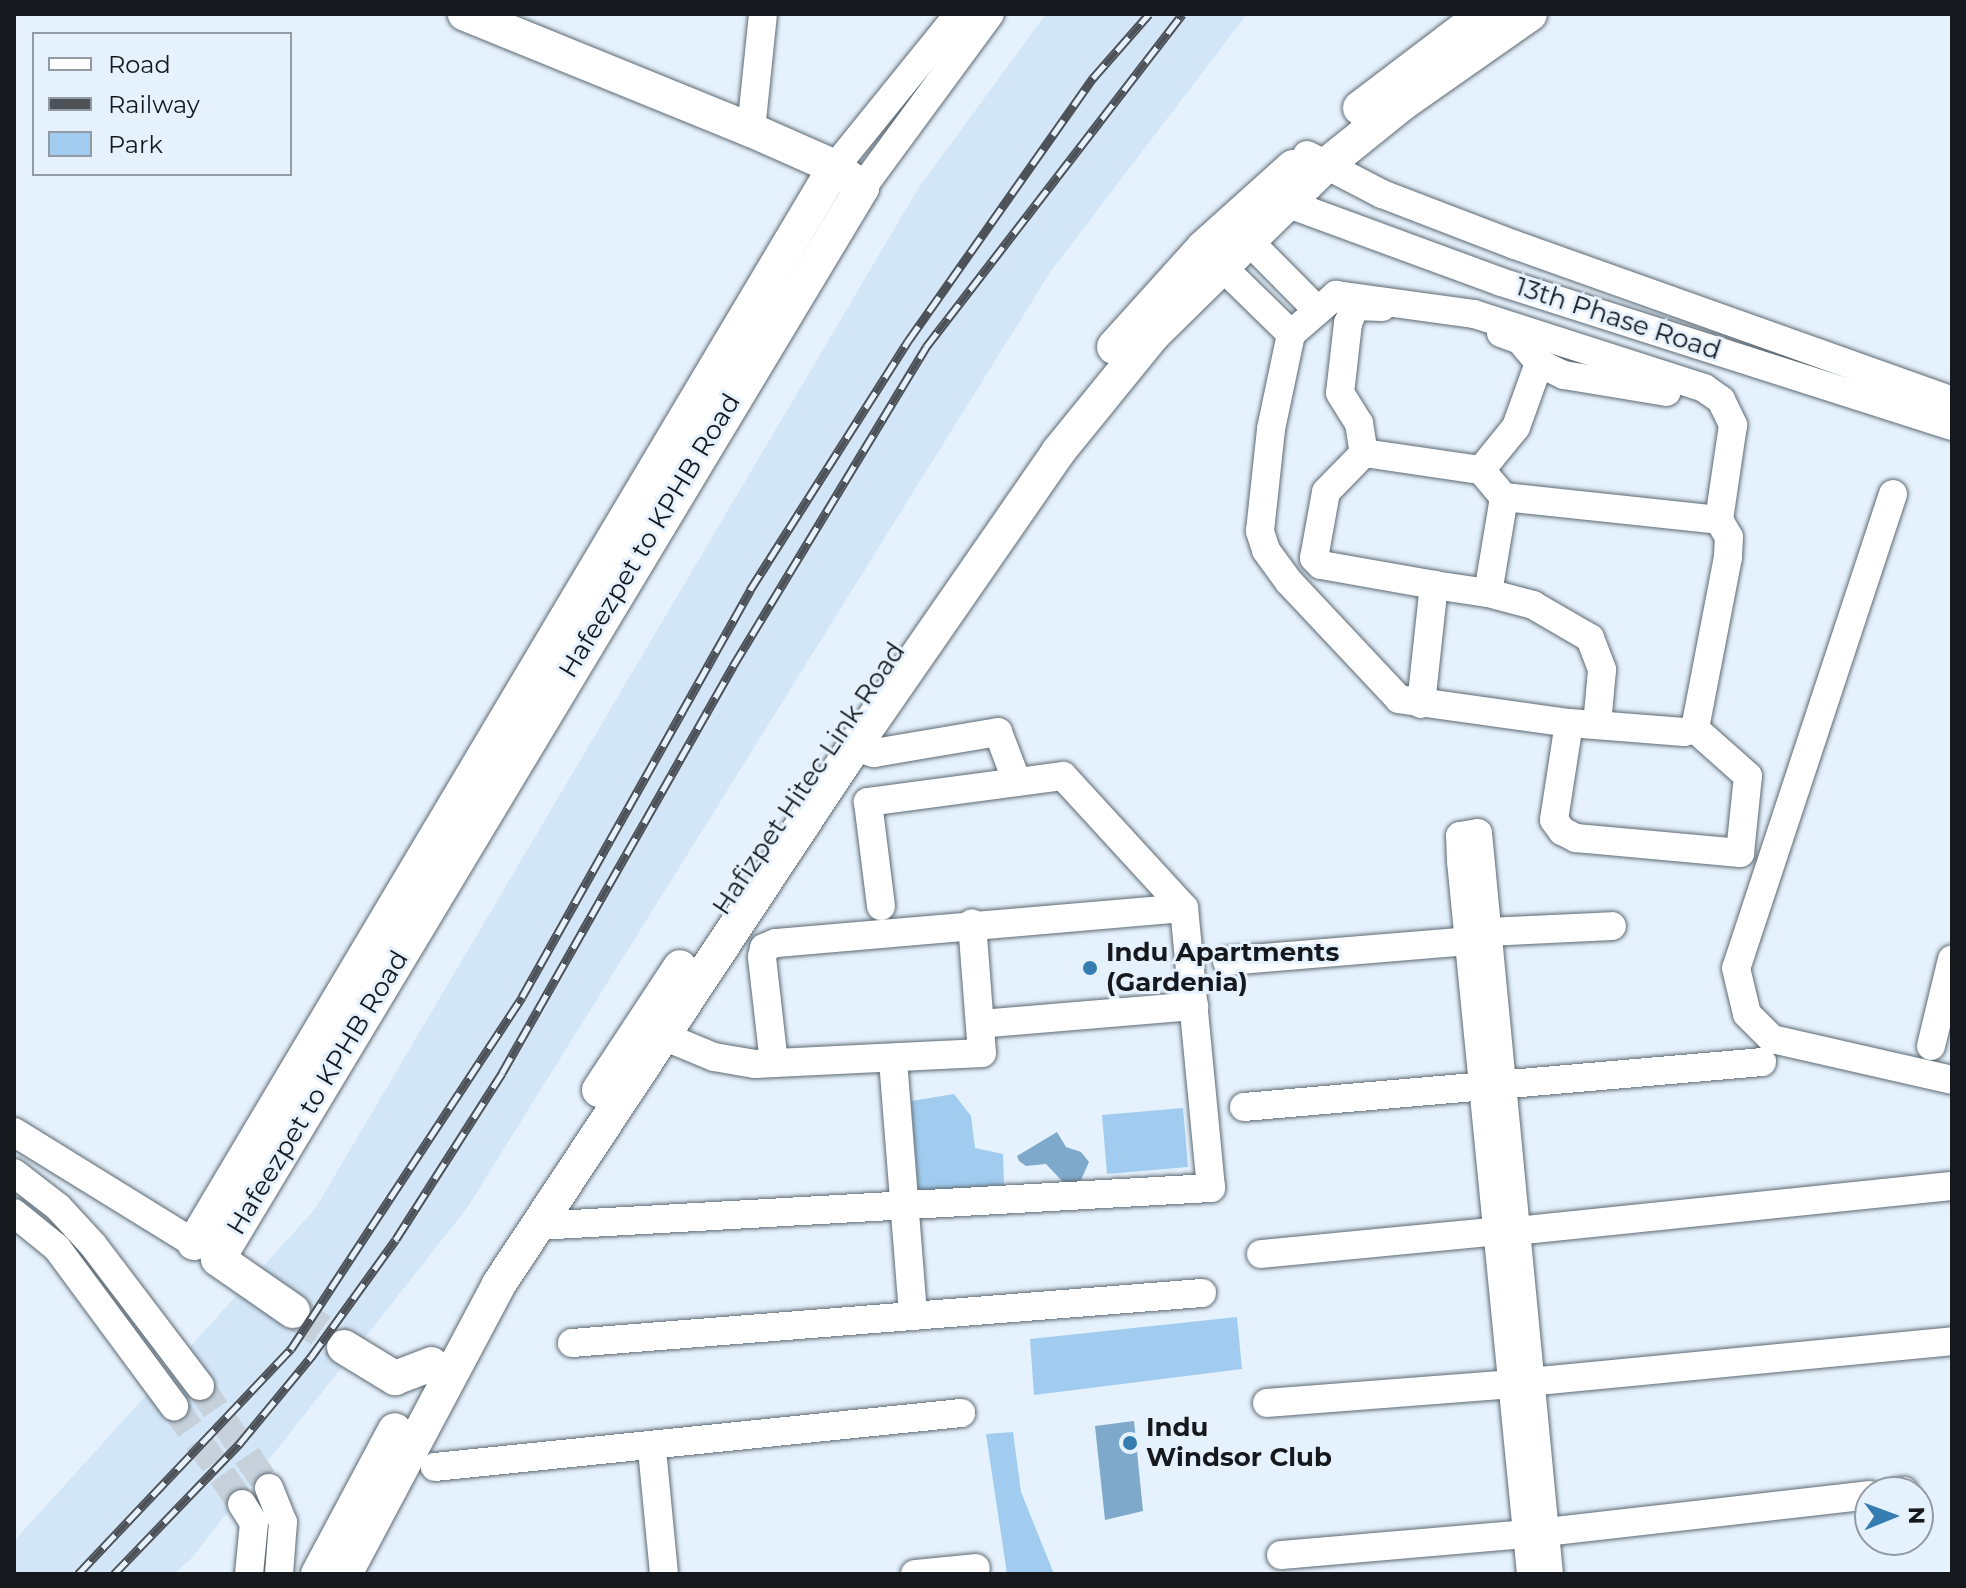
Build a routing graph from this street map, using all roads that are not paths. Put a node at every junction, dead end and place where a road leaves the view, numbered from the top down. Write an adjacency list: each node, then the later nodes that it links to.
1 (465, 14): 8 (main road)
2 (763, 14): 8 (street)
3 (959, 14): 10 (street)
4 (990, 14): 11 (street)
5 (1484, 14): 7 (main road)
6 (1530, 14): 7 (main road)
7 (1395, 94): 9 (main road, Hafizpet Hitec Link Road)
8 (751, 130): 10 (main road)
9 (1317, 160): 12 (main road, Hafizpet Hitec Link Road); 14 (street, 13th Phase Road)
10 (835, 167): 11 (main road); 60 (main road)
11 (862, 188): 60 (main road, Hafeezpet to KPHB Road)
12 (1275, 199): 13 (main road, Hafizpet Hitec Link Road); 16 (street, 13th Phase Road)
13 (1240, 232): 15 (main road, Hafizpet Hitec Link Road); 17 (street)
14 (1515, 245): 16 (street); 20 (street, 13th Phase Road)
15 (1212, 258): 18 (street); 34 (main road); 45 (main road, Hafizpet Hitec Link Road)
16 (1501, 282): 21 (street, 13th Phase Road)
17 (1316, 309): 18 (street); 22 (street)
18 (1291, 334): 30 (street)
19 (1539, 363): 22 (street); 23 (street); 24 (street)
20 (1952, 401)
21 (1952, 426)
22 (1730, 448): 27 (street)
23 (1364, 453): 24 (street); 28 (street)
24 (1481, 470): 26 (street)
25 (1893, 494): 50 (street)
26 (1504, 497): 27 (street); 29 (street)
27 (1719, 520): 33 (street)
28 (1434, 585): 29 (street); 30 (street)
29 (1488, 593): 32 (street)
30 (1421, 704): 31 (street)
31 (1569, 723): 32 (street); 33 (street)
32 (1597, 725): 33 (street)
33 (1695, 729)
34 (854, 747): 35 (street); 45 (main road)
35 (1017, 782): 36 (street); 37 (street)
36 (881, 906)
37 (1184, 908): 38 (street); 43 (street)
38 (972, 923): 44 (street); 49 (street)
39 (1612, 926): 40 (street)
40 (1478, 936): 42 (street); 51 (street)
41 (1952, 959): 46 (street)
42 (1227, 961)
43 (1194, 1006): 44 (street); 56 (street)
44 (980, 1024): 47 (street)
45 (650, 1032): 49 (street); 58 (main road); 68 (main road, Hafizpet Hitec Link Road)
46 (1931, 1046)
47 (893, 1060): 49 (street); 56 (street)
48 (1762, 1062): 51 (street)
49 (774, 1063)
50 (1952, 1080)
51 (1492, 1085): 52 (street); 59 (street)
52 (1244, 1107)
53 (14, 1132): 60 (street)
54 (14, 1173): 70 (street)
55 (1952, 1186): 59 (street)
56 (901, 1202): 58 (street); 64 (street)
57 (14, 1213): 72 (street)
58 (537, 1226): 85 (main road)
59 (1507, 1231): 61 (street); 69 (street)
60 (206, 1251): 63 (main road)
61 (1261, 1254)
62 (1202, 1293): 64 (street)
63 (293, 1311)
64 (913, 1316): 66 (street)
65 (1952, 1341): 69 (street)
66 (572, 1343)
67 (344, 1347): 68 (main road)
68 (431, 1364): 84 (main road, Hafizpet Hitec Link Road)
69 (1520, 1383): 71 (street); 79 (street)
70 (200, 1386)
71 (1267, 1403)
72 (174, 1406)
73 (961, 1413): 74 (street)
74 (652, 1449): 75 (street); 86 (street)
75 (435, 1467)
76 (269, 1488): 83 (street)
77 (1854, 1497): 79 (street)
78 (242, 1504): 82 (street)
79 (1536, 1533): 80 (street); 88 (street); 89 (street)
80 (1281, 1555)
81 (976, 1568): 87 (street)
82 (249, 1574)
83 (279, 1574)
84 (318, 1574)
85 (345, 1574)
86 (664, 1574)
87 (915, 1574)
88 (1531, 1574)
89 (1549, 1574)

